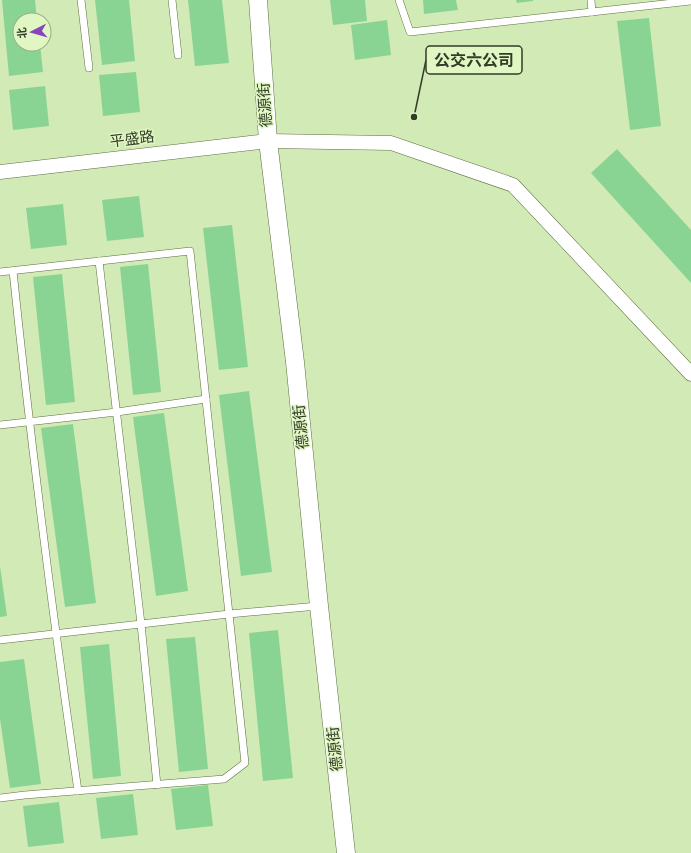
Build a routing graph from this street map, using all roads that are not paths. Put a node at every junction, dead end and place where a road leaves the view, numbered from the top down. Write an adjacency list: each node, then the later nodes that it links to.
1 (81, 0): 9 (lane)
2 (172, 0): 8 (lane)
3 (258, 0): 10 (street, 德源街)
4 (399, 0): 7 (lane)
5 (591, 0): 7 (lane)
6 (691, 1): 7 (lane)
7 (592, 12)
8 (178, 55)
9 (89, 68)
10 (268, 141): 11 (street, 平盛路); 15 (street, 平盛路); 20 (street, 德源街)
11 (0, 172)
12 (99, 261): 13 (lane); 16 (lane); 17 (lane)
13 (13, 271): 14 (lane); 18 (lane)
14 (0, 272)
15 (691, 374)
16 (206, 399): 17 (lane); 21 (lane)
17 (117, 412): 18 (lane); 22 (lane)
18 (29, 422): 19 (lane); 23 (lane)
19 (0, 425)
20 (319, 606): 21 (lane); 28 (street, 德源街)
21 (229, 614): 22 (lane); 25 (lane)
22 (141, 624): 23 (lane); 25 (lane)
23 (55, 633): 24 (lane); 26 (lane)
24 (0, 640)
25 (157, 785): 26 (lane)
26 (78, 791): 27 (lane)
27 (0, 798)
28 (346, 853)

